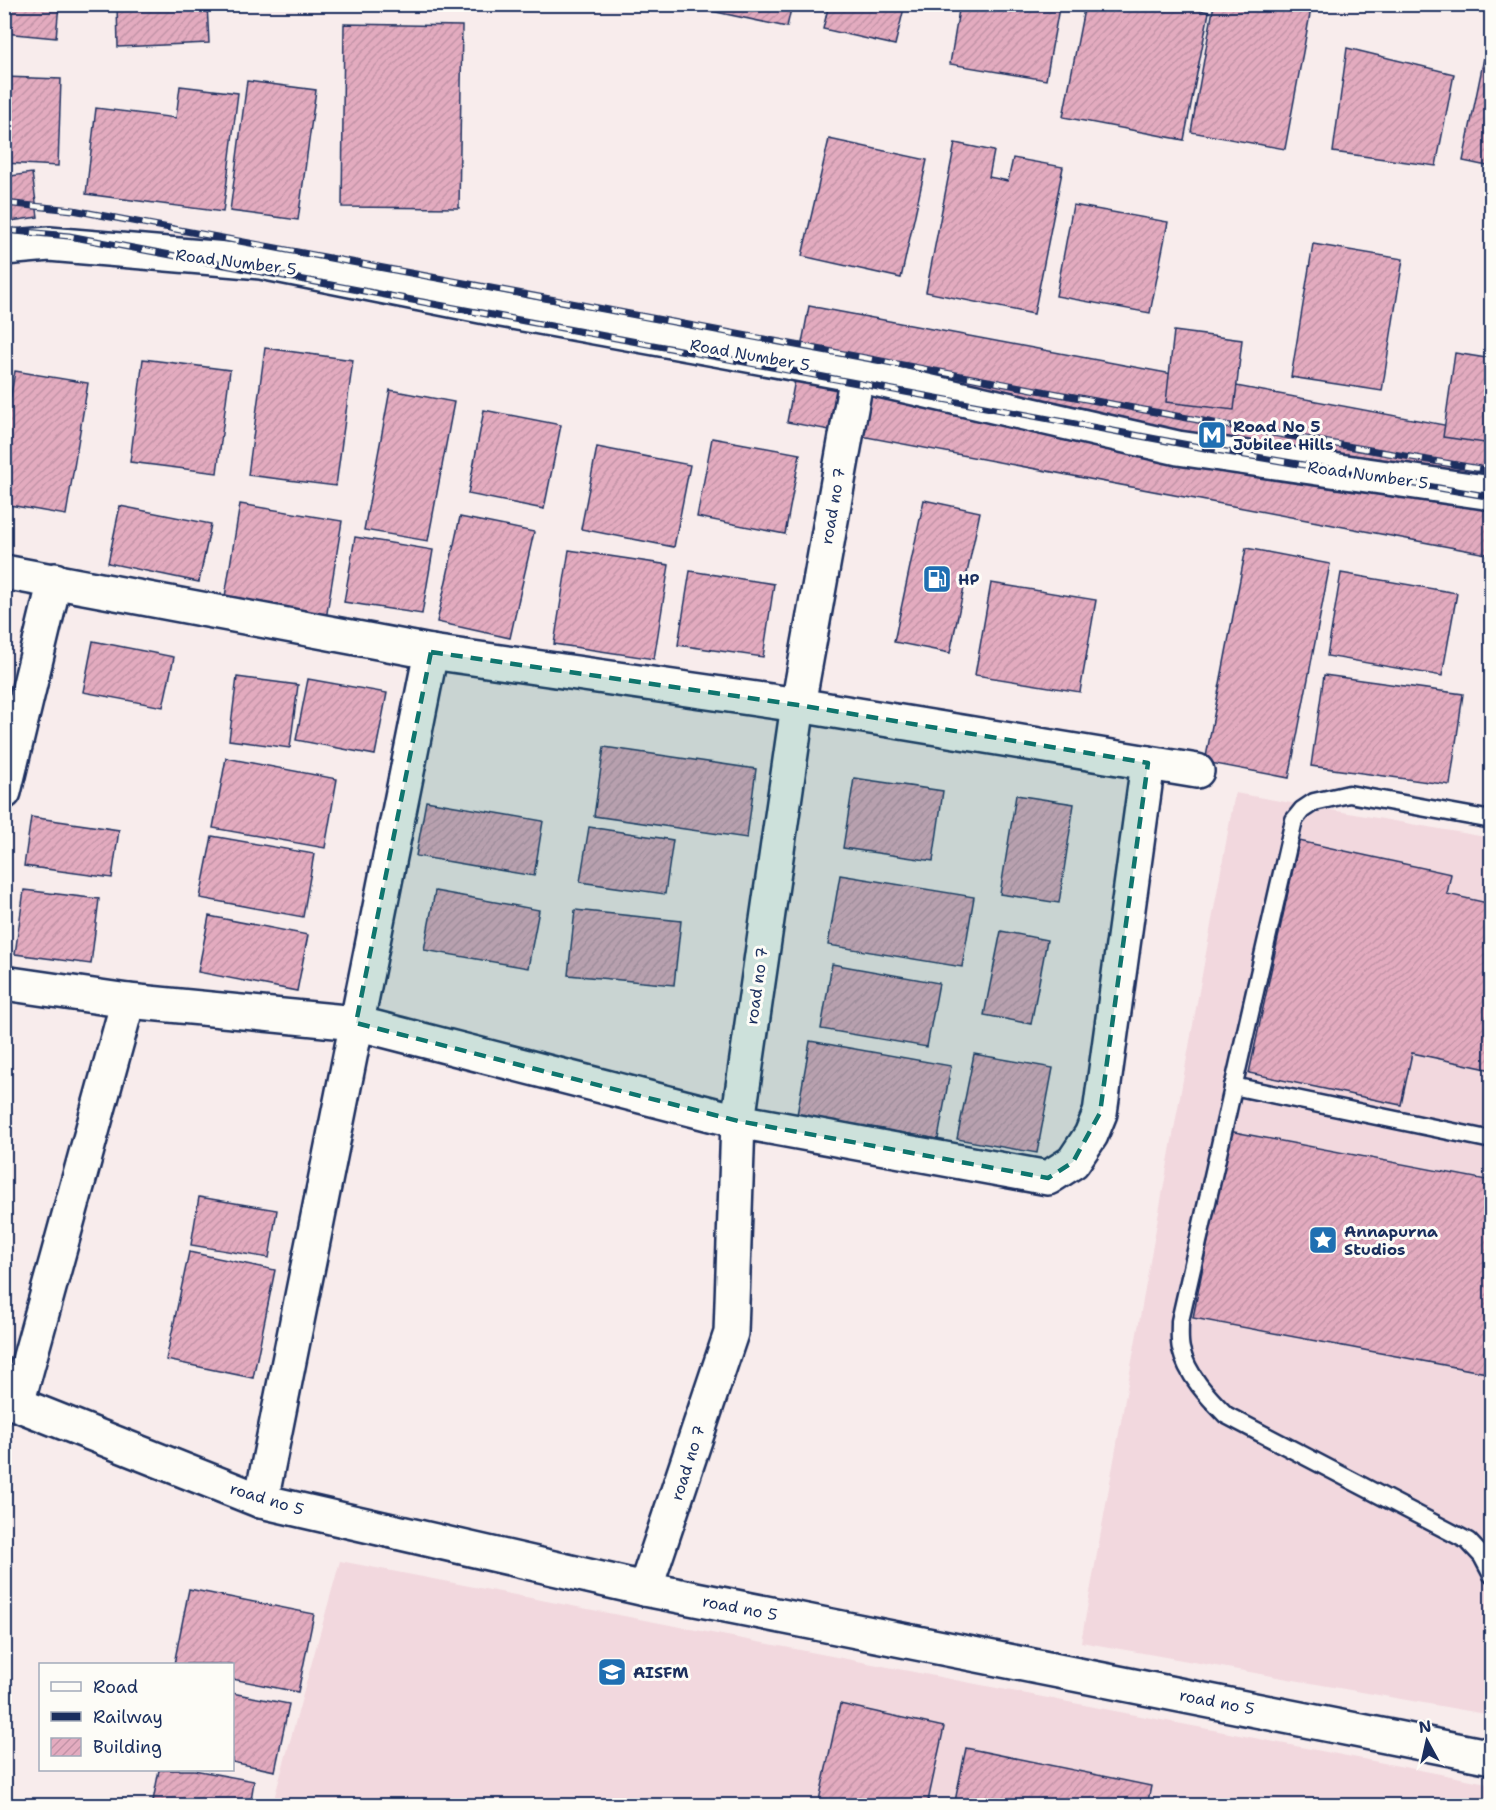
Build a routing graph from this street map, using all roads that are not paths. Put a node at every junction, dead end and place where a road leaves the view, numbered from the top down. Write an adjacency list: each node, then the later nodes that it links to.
1 (4, 248): 2 (street, Road Number 5)
2 (857, 375): 3 (street, Road Number 5); 7 (street, road no 7)
3 (1491, 493)
4 (4, 572): 5 (street)
5 (55, 580): 6 (street); 10 (street)
6 (431, 652): 7 (street); 14 (street)
7 (798, 705): 8 (street); 16 (street, road no 7)
8 (1148, 763): 9 (street); 16 (street)
9 (1197, 771)
10 (4, 792)
11 (1491, 820): 15 (lane)
12 (4, 983): 13 (street)
13 (128, 1001): 14 (street); 18 (street)
14 (356, 1023): 16 (street); 19 (street)
15 (1233, 1086): 17 (lane); 20 (lane)
16 (738, 1121): 21 (street, road no 7)
17 (1491, 1140)
18 (11, 1403): 19 (street, road no 5)
19 (261, 1501): 21 (street, road no 5)
20 (1491, 1575)
21 (645, 1589): 22 (street, road no 5)
22 (1491, 1756)

